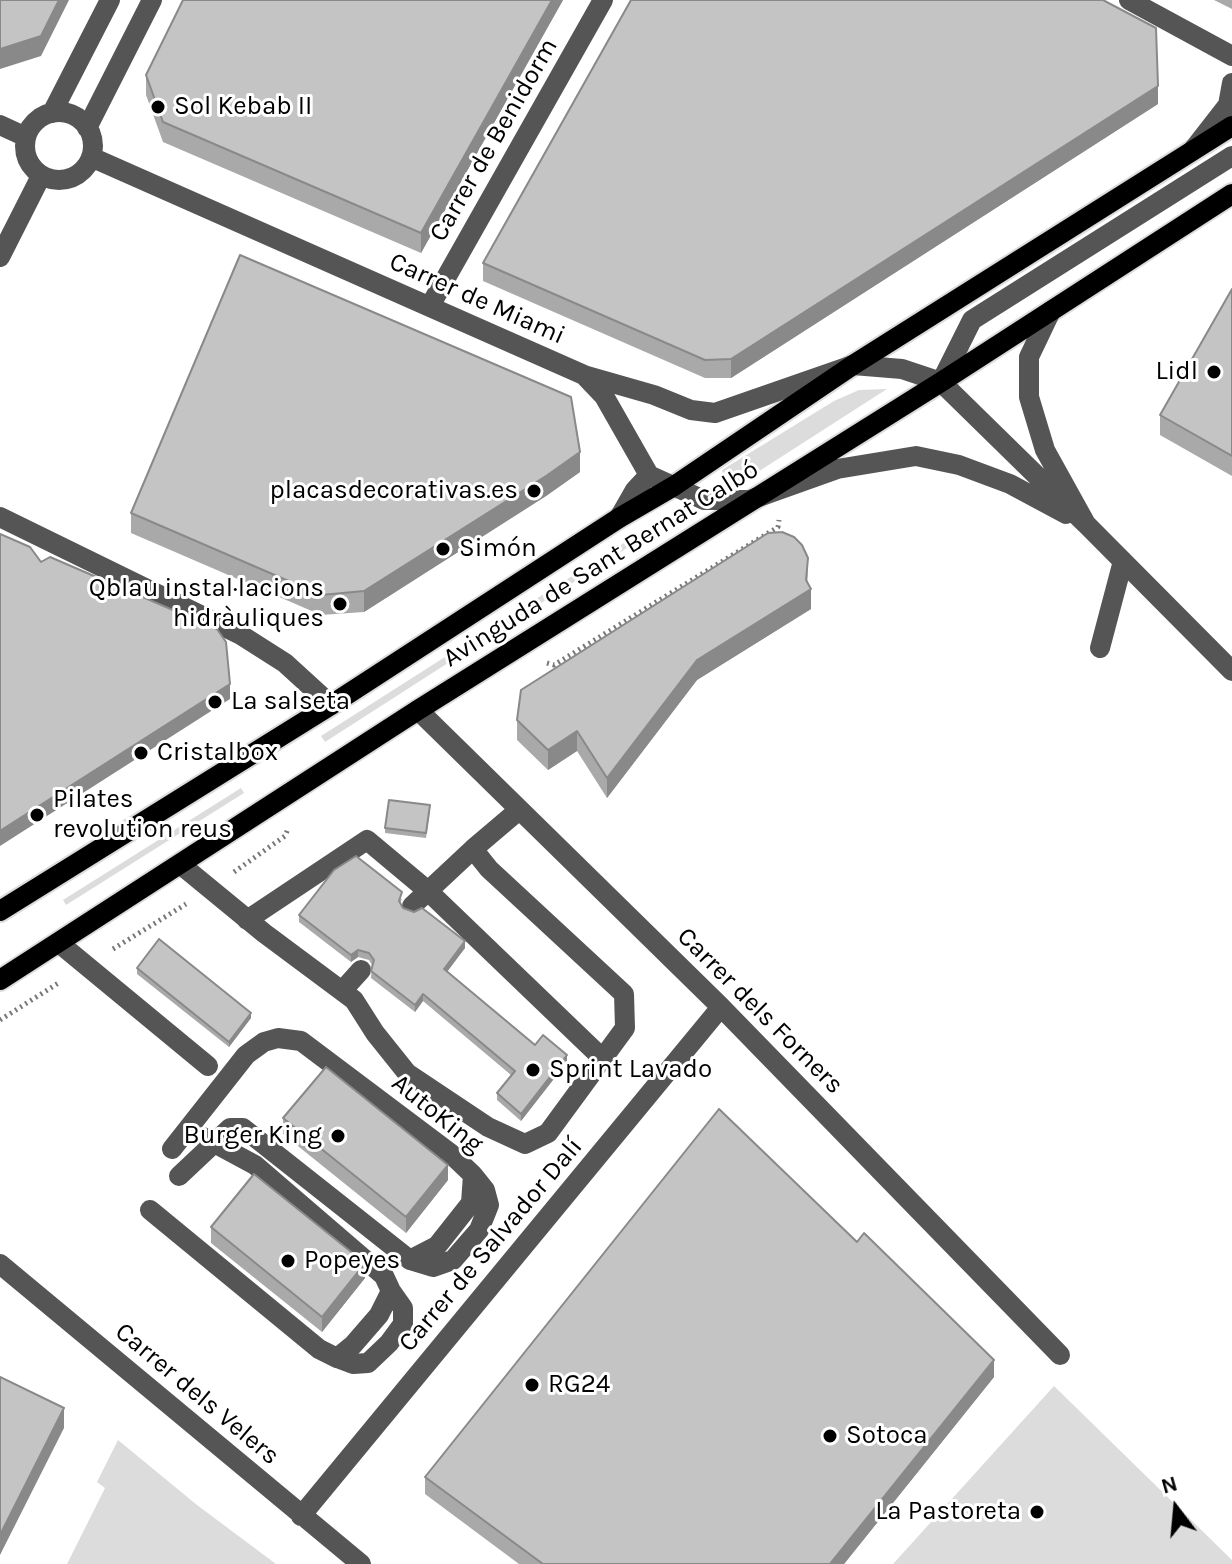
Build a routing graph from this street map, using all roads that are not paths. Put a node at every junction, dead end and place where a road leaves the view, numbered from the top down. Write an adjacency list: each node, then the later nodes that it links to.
1 (110, 0): 7 (street)
2 (152, 0): 10 (street)
3 (603, 0): 18 (street, Carrer de Benidorm)
4 (1129, 0): 5 (street)
5 (1232, 56)
6 (1232, 83): 12 (street)
7 (52, 113): 10 (street); 11 (street)
8 (0, 125): 11 (street)
9 (1232, 126): 12 (main road, Avinguda de Sant Bernat Calbó)
10 (87, 128): 14 (street)
11 (26, 137): 15 (street)
12 (1193, 150): 20 (main road, Avinguda de Sant Bernat Calbó)
13 (1232, 156): 22 (street)
14 (91, 157): 15 (street); 18 (street, Carrer de Miami)
15 (41, 176): 17 (street)
16 (1229, 199): 19 (main road, Avinguda de Sant Bernat Calbó)
17 (0, 257)
18 (430, 306): 21 (street, Carrer de Miami)
19 (1051, 311): 22 (main road, Avinguda de Sant Bernat Calbó); 28 (street)
20 (853, 365): 21 (street, Carrer de Miami); 22 (street); 24 (main road, Avinguda de Sant Bernat Calbó)
21 (584, 375): 23 (street)
22 (941, 382): 25 (main road, Avinguda de Sant Bernat Calbó); 28 (street)
23 (649, 475): 24 (street); 27 (street)
24 (674, 486): 25 (street); 27 (main road, Avinguda de Sant Bernat Calbó)
25 (750, 500): 28 (street); 33 (main road, Avinguda de Sant Bernat Calbó)
26 (0, 517): 32 (street)
27 (619, 518): 32 (main road, Avinguda de Sant Bernat Calbó)
28 (1086, 524): 29 (street)
29 (1123, 561): 30 (street); 31 (street)
30 (1100, 648)
31 (1232, 671)
32 (331, 705): 39 (main road, Avinguda de Sant Bernat Calbó)
33 (418, 710): 34 (street, Carrer dels Forners); 36 (main road, Avinguda de Sant Bernat Calbó)
34 (519, 810): 35 (street); 45 (street, Carrer dels Forners)
35 (473, 849): 37 (street); 46 (street)
36 (180, 864): 40 (street); 41 (main road, Avinguda de Sant Bernat Calbó)
37 (428, 891): 38 (street); 40 (street); 46 (street)
38 (412, 906)
39 (0, 911)
40 (247, 920): 44 (street)
41 (59, 943): 43 (main road, Avinguda de Sant Bernat Calbó); 47 (street)
42 (361, 970): 44 (street)
43 (0, 980)
44 (342, 991): 46 (street)
45 (721, 1007): 54 (street, Carrer dels Forners); 55 (street, Carrer de Salvador Dalí)
46 (603, 1059)
47 (208, 1066)
48 (187, 1130): 49 (street); 49 (street, AutoKing); 50 (street, AutoKing)
49 (215, 1142): 51 (street); 52 (street)
50 (172, 1149)
51 (179, 1176)
52 (150, 1210)
53 (0, 1264): 55 (street, Carrer dels Velers)
54 (1060, 1355)
55 (301, 1516): 56 (street, Carrer dels Velers)
56 (351, 1560)

